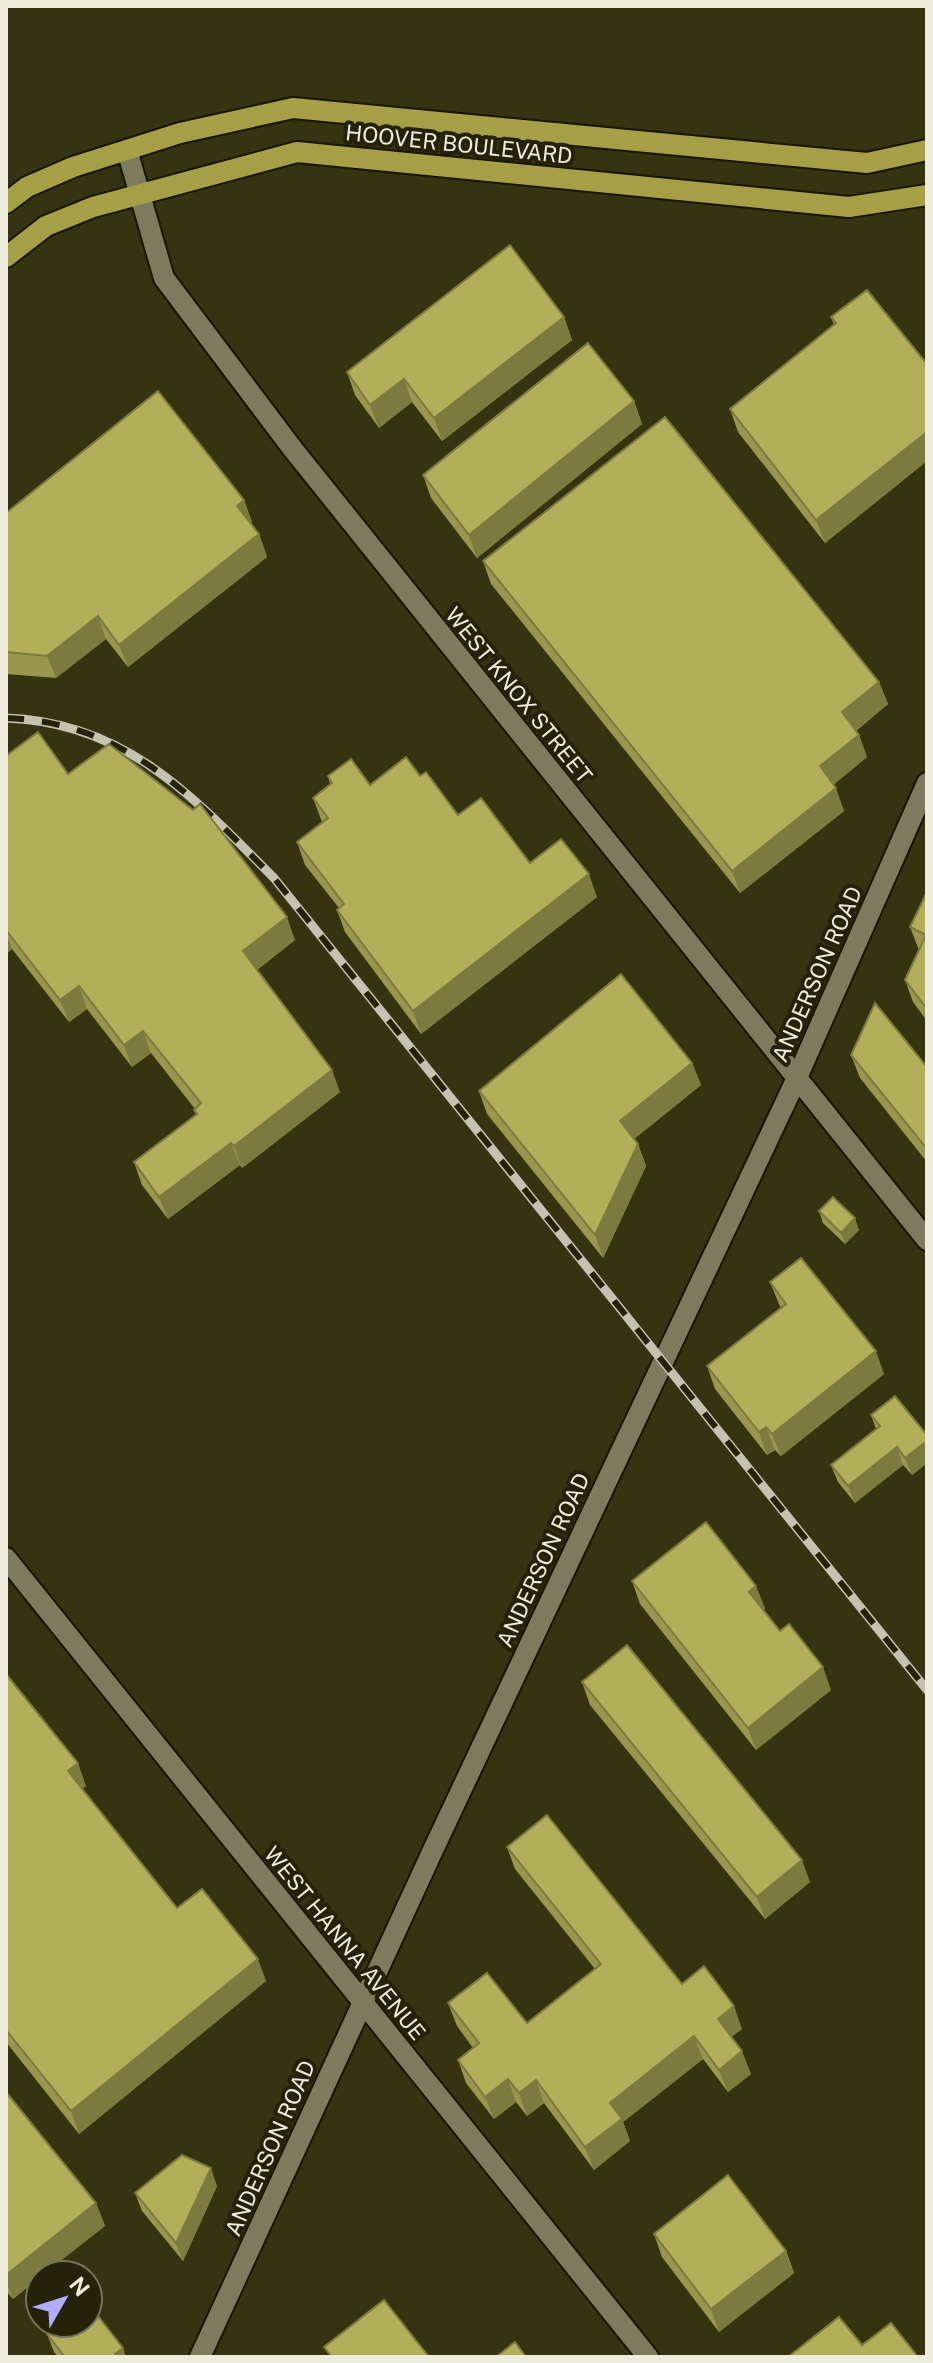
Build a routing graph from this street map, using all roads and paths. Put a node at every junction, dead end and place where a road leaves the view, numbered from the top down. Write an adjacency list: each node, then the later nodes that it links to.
1 (127, 150): 2 (main road, HOOVER BOULEVARD); 3 (street, WEST KNOX STREET); 5 (main road, HOOVER BOULEVARD)
2 (927, 150)
3 (138, 193): 4 (main road, HOOVER BOULEVARD); 6 (main road, HOOVER BOULEVARD); 8 (street, WEST KNOX STREET)
4 (927, 195)
5 (6, 203)
6 (6, 257)
7 (927, 783): 8 (street, ANDERSON ROAD)
8 (796, 1080): 9 (street, WEST KNOX STREET); 11 (street, ANDERSON ROAD)
9 (927, 1240)
10 (6, 1558): 11 (street, WEST HANNA AVENUE)
11 (363, 2001): 12 (street, ANDERSON ROAD); 13 (street, WEST HANNA AVENUE)
12 (200, 2357)
13 (648, 2357)

